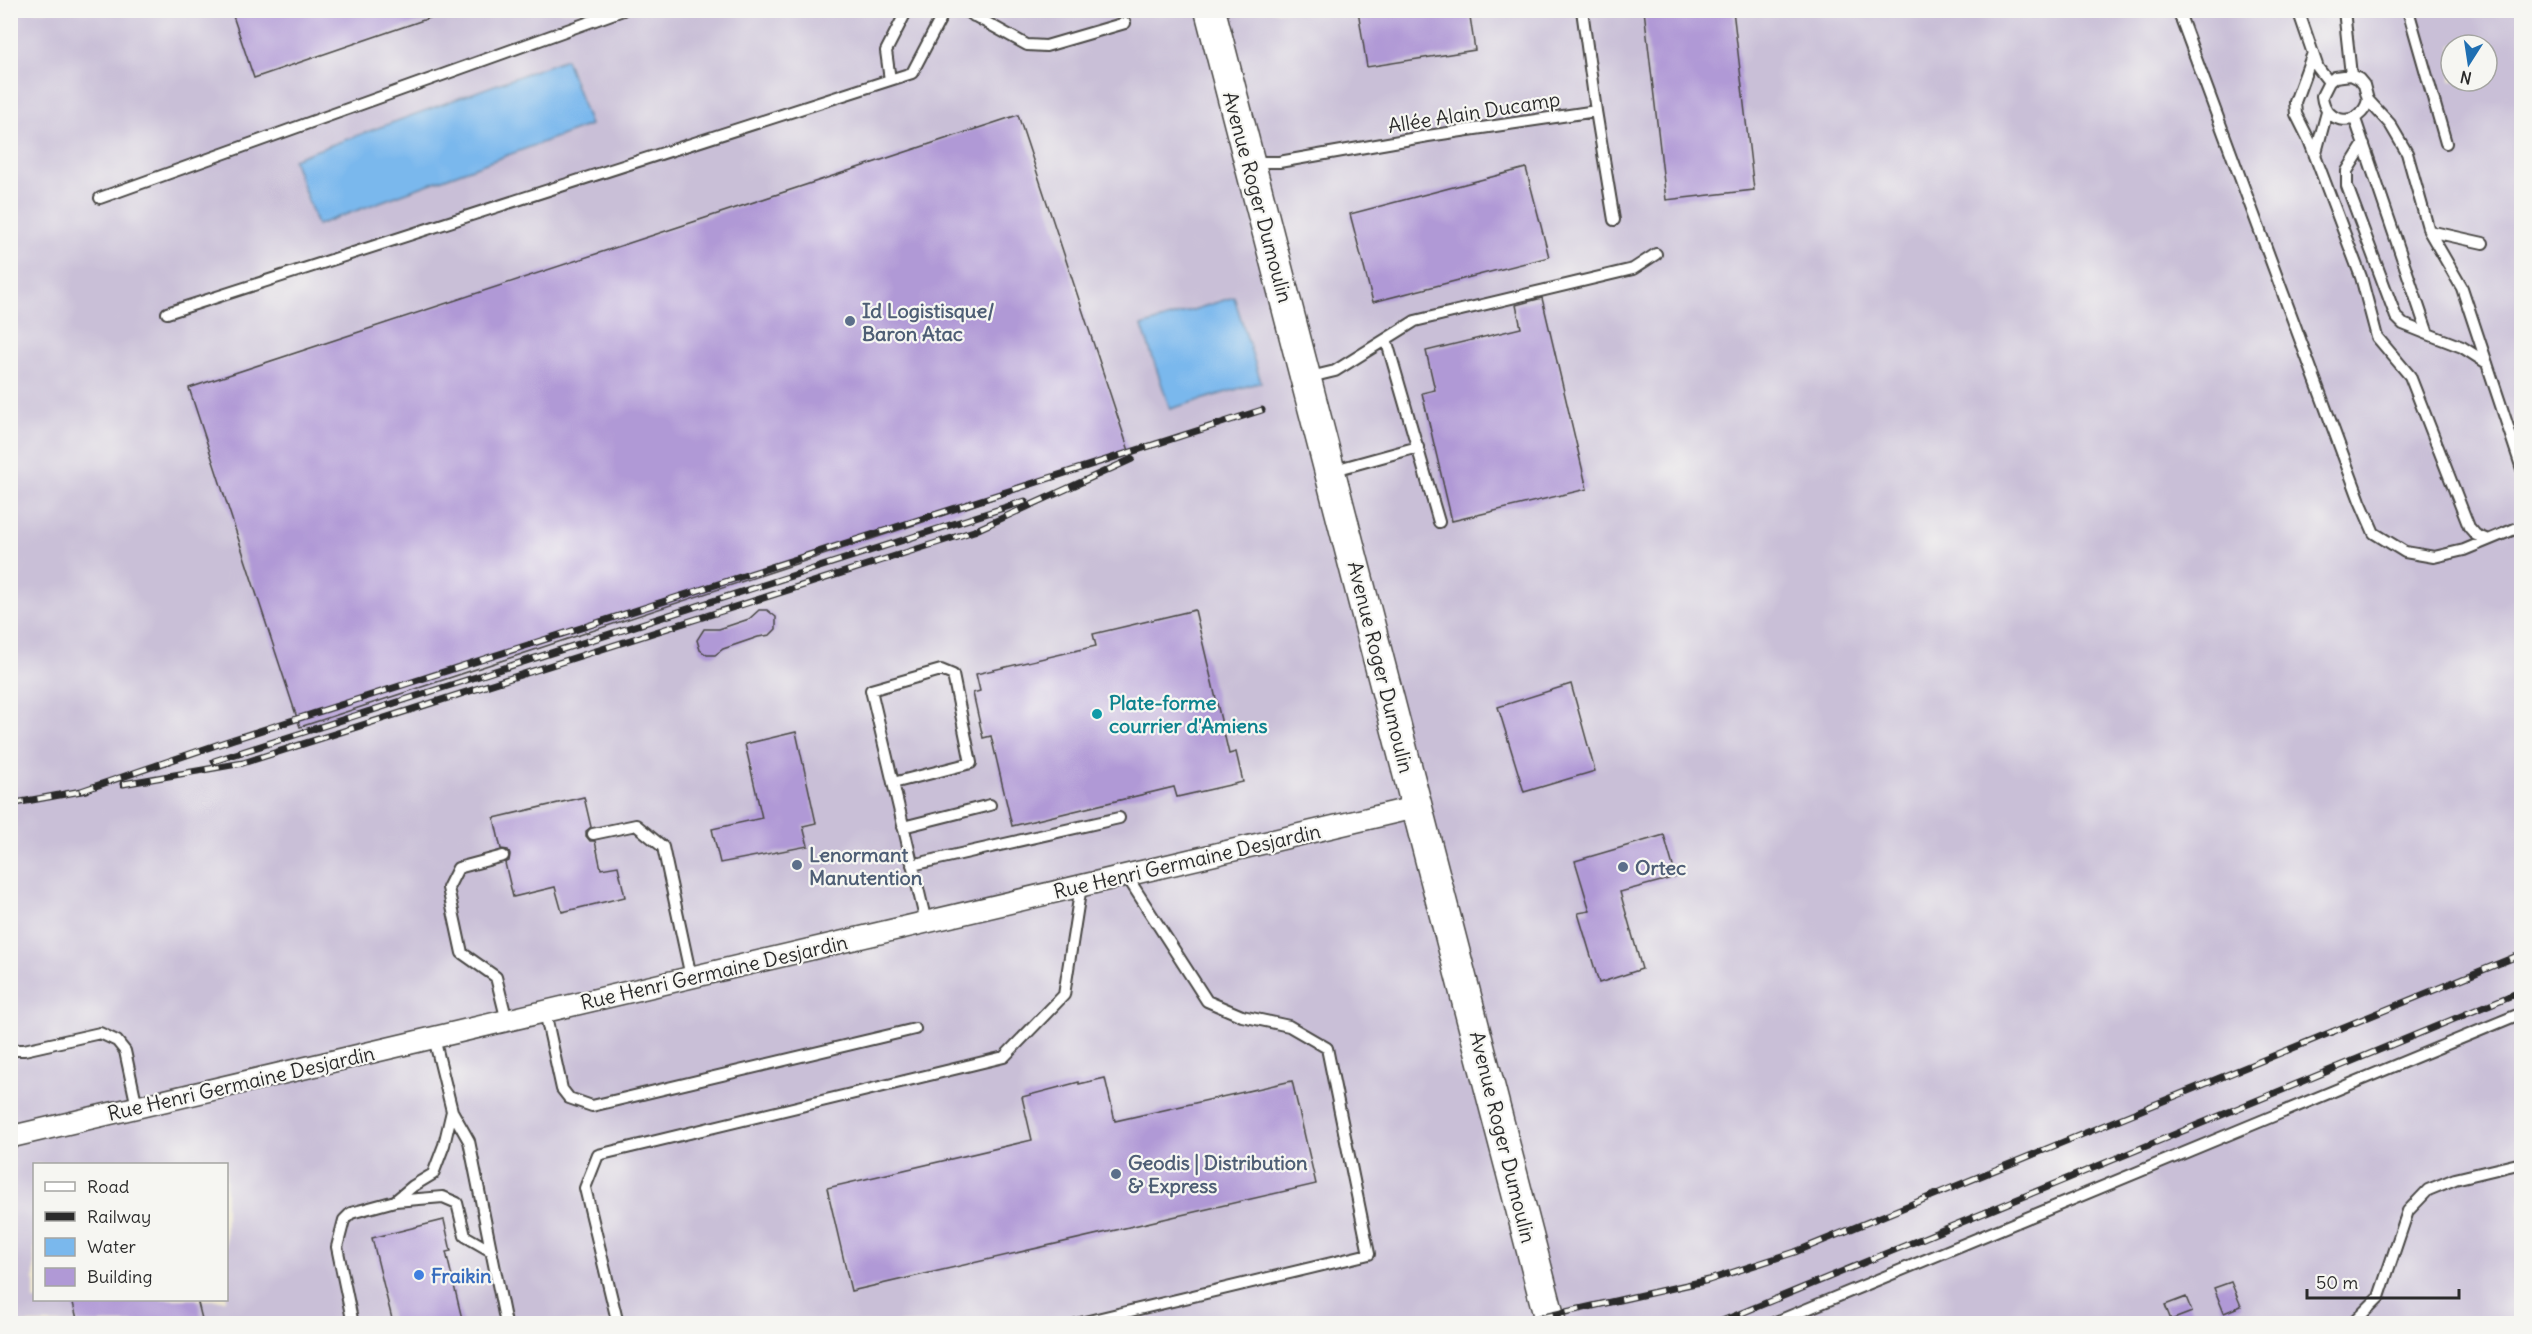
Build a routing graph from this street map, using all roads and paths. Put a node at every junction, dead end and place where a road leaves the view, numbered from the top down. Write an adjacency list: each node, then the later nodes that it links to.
1 (624, 10): 25 (lane)
2 (907, 10): 15 (lane)
3 (945, 10): 15 (lane)
4 (991, 10): 11 (lane)
5 (1210, 10): 24 (main road, Avenue Roger Dumoulin)
6 (1582, 10): 18 (lane)
7 (2178, 10): 40 (lane)
8 (2298, 10): 13 (lane)
9 (2344, 10): 14 (lane)
10 (2408, 10): 21 (lane)
11 (969, 13): 12 (lane)
12 (1125, 23)
13 (2313, 53): 16 (lane); 23 (lane)
14 (2351, 75): 16 (lane); 17 (lane)
15 (890, 80): 30 (lane)
16 (2329, 82): 19 (lane)
17 (2368, 100): 20 (lane); 27 (lane)
18 (1596, 111): 24 (lane, Allée Alain Ducamp); 26 (lane)
19 (2327, 112): 20 (lane); 23 (lane)
20 (2355, 119): 22 (lane)
21 (2446, 143)
22 (2364, 144): 31 (lane); 31 (lane)
23 (2315, 156): 40 (lane)
24 (1248, 162): 34 (main road, Avenue Roger Dumoulin)
25 (100, 198)
26 (1614, 220)
27 (2429, 231): 28 (lane); 33 (lane)
28 (2483, 243)
29 (1656, 254): 32 (lane)
30 (166, 313)
31 (2428, 334): 33 (lane)
32 (1386, 339): 34 (lane); 35 (lane)
33 (2487, 363): 36 (lane)
34 (1306, 378): 37 (main road, Avenue Roger Dumoulin)
35 (1418, 447): 37 (lane); 38 (lane)
36 (2522, 469)
37 (1330, 471): 43 (main road, Avenue Roger Dumoulin)
38 (1439, 522)
39 (2522, 526): 40 (lane)
40 (2488, 540)
41 (893, 783): 41 (lane); 45 (lane)
42 (990, 805): 45 (lane)
43 (1417, 807): 49 (street, Rue Henri Germaine Desjardin); 69 (main road, Avenue Roger Dumoulin)
44 (1119, 818): 48 (lane)
45 (903, 827): 48 (lane)
46 (593, 834): 52 (lane)
47 (503, 856): 55 (lane)
48 (912, 865): 51 (lane)
49 (1126, 875): 50 (street, Rue Henri Germaine Desjardin); 68 (lane)
50 (1081, 886): 51 (street, Rue Henri Germaine Desjardin); 67 (lane)
51 (926, 922): 52 (street, Rue Henri Germaine Desjardin)
52 (691, 977): 53 (street, Rue Henri Germaine Desjardin)
53 (545, 1012): 55 (street, Rue Henri Germaine Desjardin); 56 (lane)
54 (2522, 1013): 70 (lane)
55 (507, 1021): 57 (street, Rue Henri Germaine Desjardin)
56 (915, 1029)
57 (434, 1038): 59 (street, Rue Henri Germaine Desjardin); 60 (lane)
58 (10, 1050): 59 (lane)
59 (137, 1107): 61 (street, Rue Henri Germaine Desjardin)
60 (452, 1111): 63 (lane); 64 (lane)
61 (10, 1137)
62 (2522, 1163): 71 (lane)
63 (396, 1201): 64 (lane); 65 (lane)
64 (491, 1251): 66 (lane)
65 (353, 1323)
66 (506, 1323)
67 (618, 1323)
68 (1076, 1323)
69 (1551, 1323)
70 (1771, 1323)
71 (2352, 1323)

